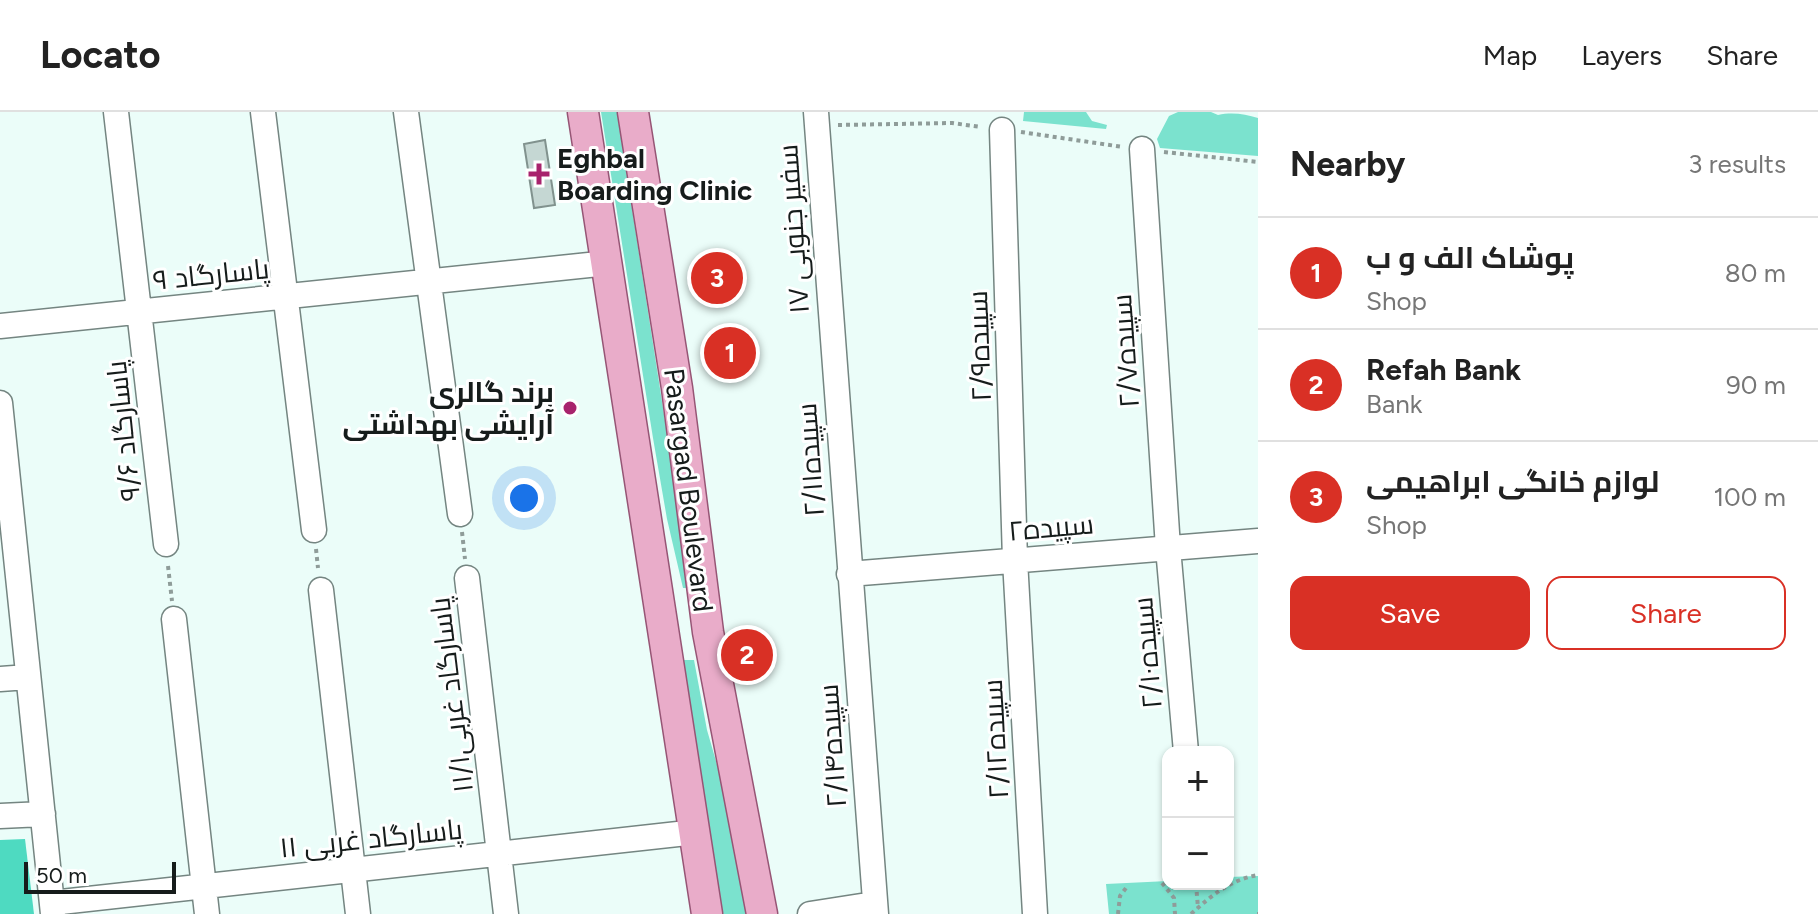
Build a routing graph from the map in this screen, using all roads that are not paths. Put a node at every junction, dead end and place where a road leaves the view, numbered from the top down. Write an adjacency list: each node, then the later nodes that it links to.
1 (116, 112): 13 (street, پاسارگاد ۹/۶)
2 (263, 112): 12 (street)
3 (406, 112): 11 (street)
4 (583, 112): 10 (main road, Pasargad Boulevard)
5 (644, 112): 7 (main road)
6 (816, 119): 15 (street, سفیر جنوبی ۱۷)
7 (635, 127): 28 (main road, Pasargad Boulevard)
8 (1002, 130): 23 (street, سپیده۲/۹)
9 (1142, 149): 22 (street, سپیده۲/۷)
10 (608, 263): 11 (street, پاسارگاد ۹); 29 (main road, Pasargad Boulevard)
11 (429, 281): 12 (street, پاسارگاد ۹); 17 (street)
12 (285, 296): 13 (street, پاسارگاد ۹); 18 (street)
13 (140, 312): 14 (street, پاسارگاد ۹); 21 (street, پاسارگاد ۹/۶)
14 (0, 326)
15 (831, 342): 24 (street, سپیده۲/۱۱)
16 (0, 403): 19 (street)
17 (460, 514)
18 (314, 530)
19 (7, 531): 30 (street)
20 (1258, 541): 22 (street, سپیده۲)
21 (166, 544)
22 (1168, 548): 23 (street, سپیده۲); 32 (street, سپیده۲/۱۰)
23 (1015, 560): 24 (street, سپیده۲); 47 (street, سپیده۲/۱۲)
24 (849, 574): 40 (street, سپیده۲/۱۴)
25 (467, 578): 36 (street, پاسارگاد غربی۱۱/۱)
26 (321, 590): 37 (street)
27 (174, 619): 38 (street)
28 (708, 632): 29 (main road); 45 (main road, Pasargad Boulevard)
29 (665, 643): 35 (main road, Pasargad Boulevard)
30 (28, 677): 31 (street); 33 (street)
31 (0, 679)
32 (1185, 746)
33 (43, 814): 34 (street); 39 (street)
34 (0, 816)
35 (696, 832): 36 (street, پاسارگاد غربی ۱۱); 44 (main road, Pasargad Boulevard)
36 (499, 854): 37 (street, پاسارگاد غربی ۱۱); 43 (street, پاسارگاد غربی۱۱/۱)
37 (353, 870): 38 (street, پاسارگاد غربی ۱۱); 42 (street)
38 (204, 886): 39 (street, پاسارگاد غربی ۱۱); 41 (street)
39 (53, 909)
40 (875, 909): 46 (street)
41 (207, 914)
42 (358, 914)
43 (506, 914)
44 (707, 914)
45 (762, 914)
46 (810, 914)
47 (1035, 914)

